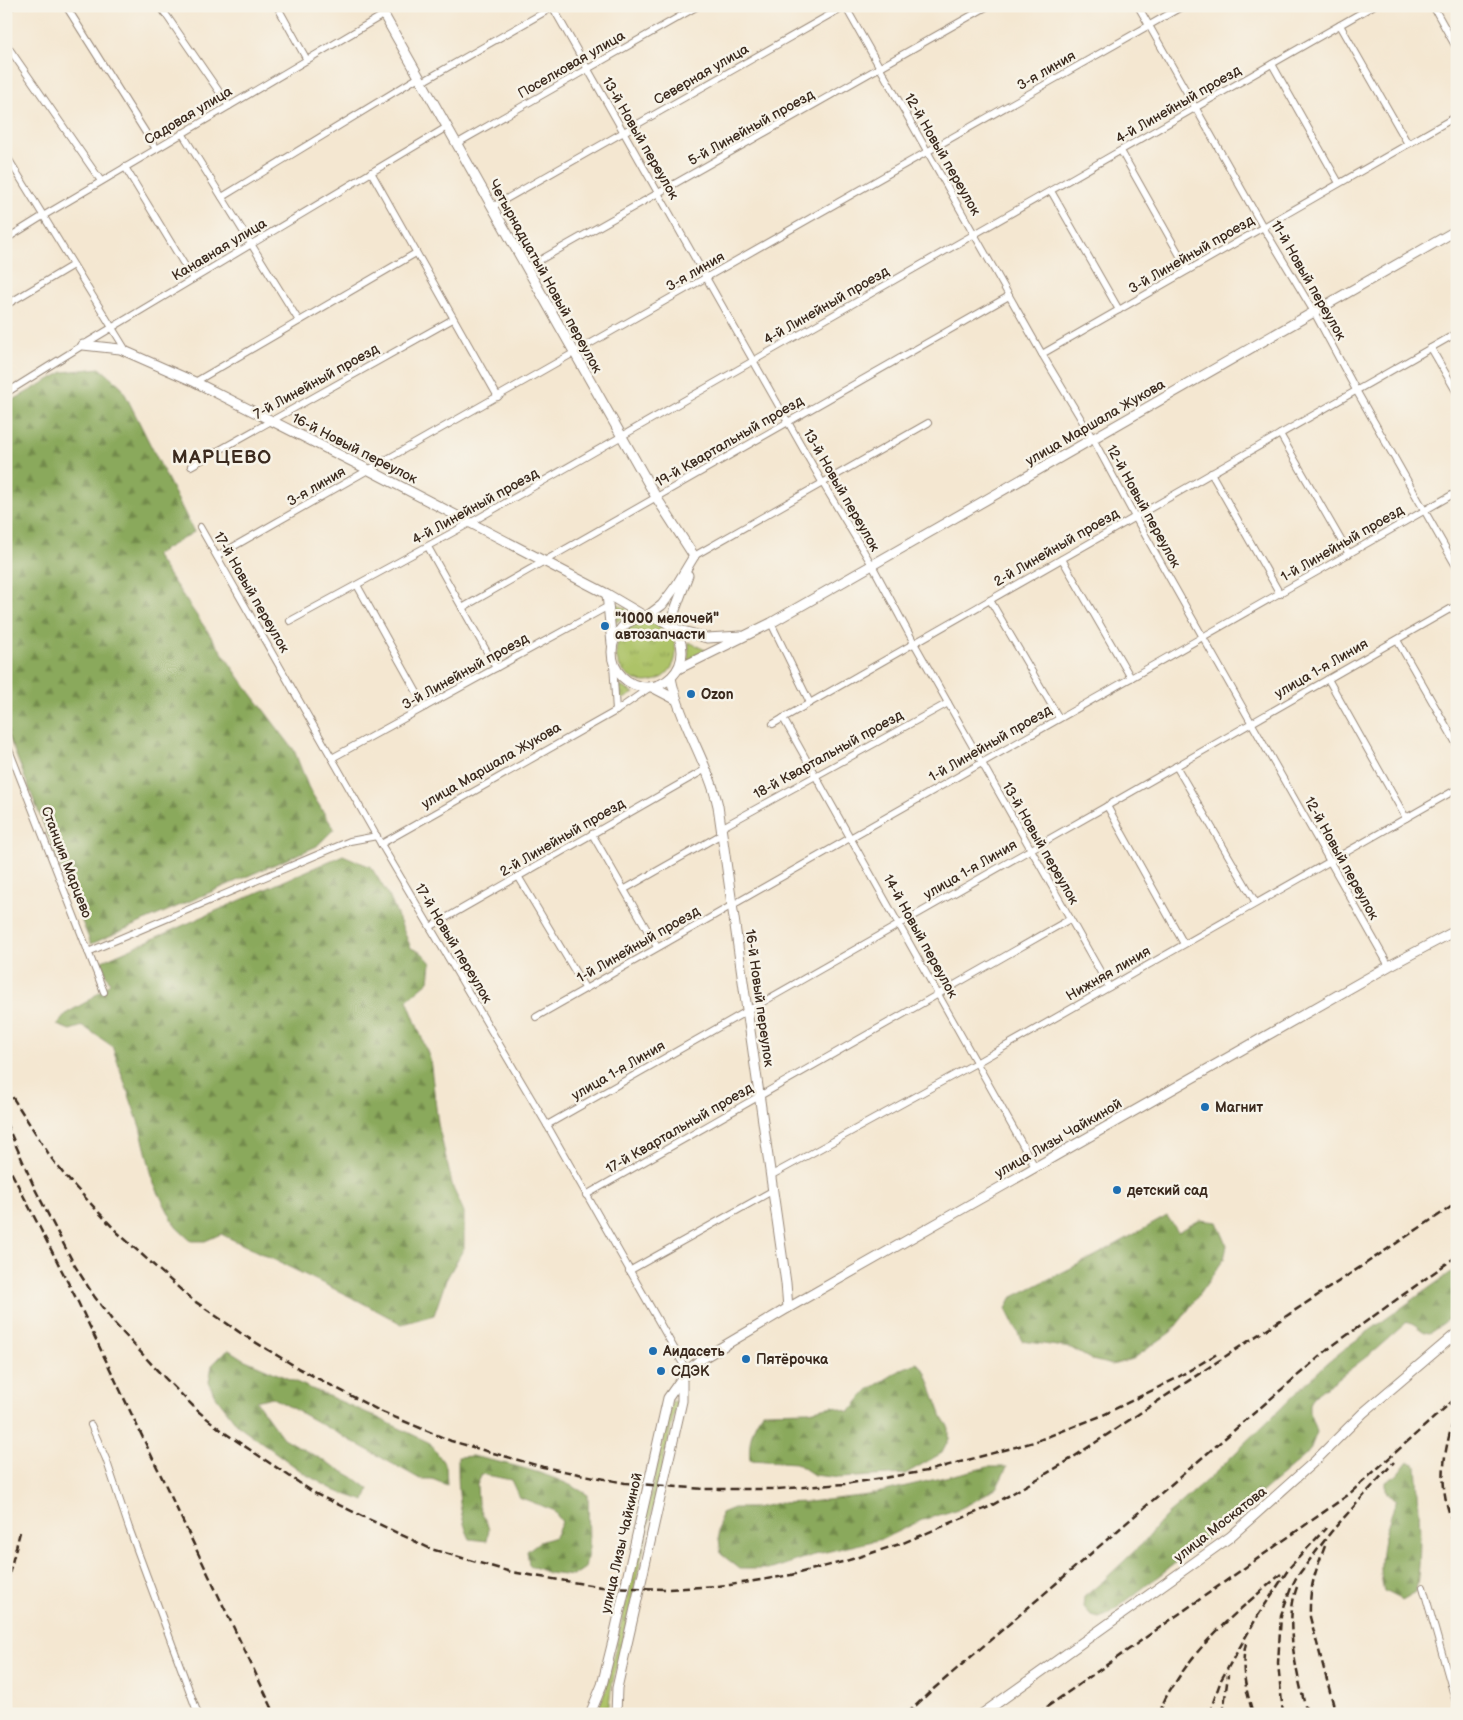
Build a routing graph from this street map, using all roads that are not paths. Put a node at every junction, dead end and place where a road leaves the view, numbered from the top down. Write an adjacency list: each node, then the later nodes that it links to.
1 (12, 6): 13 (street)
2 (66, 6): 32 (street)
3 (160, 6): 24 (street)
4 (278, 6): 19 (street)
5 (698, 6): 22 (street, Поселковая улица)
6 (845, 6): 21 (street, 12-й Новый переулок); 28 (street, Северная улица)
7 (988, 6): 21 (street, 5-й Линейный проезд)
8 (1138, 6): 16 (street, 11-й Новый переулок)
9 (1184, 6): 16 (street, 3-я линия)
10 (1373, 6): 15 (street, 4-й Линейный проезд)
11 (1433, 6): 18 (street)
12 (553, 7): 22 (street, 13-й Новый переулок); 23 (street)
13 (6, 10)
14 (381, 10): 19 (street, Садовая улица); 23 (main road, Четырнадцатый Новый переулок)
15 (1340, 25): 20 (street, 4-й Линейный проезд); 31 (street)
16 (1149, 26): 25 (street, 11-й Новый переулок); 34 (street, 3-я линия)
17 (6, 44): 38 (street)
18 (1457, 49)
19 (307, 60): 24 (street, Садовая улица)
20 (1272, 64): 25 (street, 4-й Линейный проезд); 39 (street)
21 (880, 68): 34 (street, 12-й Новый переулок); 41 (street, 5-й Линейный проезд)
22 (588, 69): 28 (street, 13-й Новый переулок); 30 (street, Поселковая улица)
23 (420, 80): 27 (main road, Четырнадцатый Новый переулок); 42 (street)
24 (229, 106): 29 (street, Садовая улица)
25 (1196, 108): 33 (street, 4-й Линейный проезд); 45 (street, 11-й Новый переулок)
26 (1457, 116): 31 (street, 3-й Линейный проезд)
27 (446, 127): 30 (main road, Четырнадцатый Новый переулок); 37 (street, Канавная улица)
28 (624, 132): 41 (street, 13-й Новый переулок); 43 (street, Северная улица)
29 (182, 133): 32 (street, Садовая улица); 42 (street)
30 (456, 144): 43 (main road, Четырнадцатый Новый переулок)
31 (1408, 144): 39 (street, 3-й Линейный проезд)
32 (156, 148): 36 (street, Садовая улица)
33 (1120, 151): 40 (street, 4-й Линейный проезд); 53 (street)
34 (928, 153): 47 (street, 12-й Новый переулок); 54 (street, 3-я линия)
35 (6, 155): 44 (street)
36 (125, 167): 38 (street, Садовая улица); 55 (street)
37 (371, 172): 49 (street, Канавная улица); 50 (street)
38 (101, 181): 44 (street, Садовая улица)
39 (1339, 183): 45 (street, 3-й Линейный проезд)
40 (1051, 190): 47 (street, 4-й Линейный проезд); 58 (street)
41 (658, 193): 52 (street, 5-й Линейный проезд); 54 (street, 13-й Новый переулок)
42 (222, 197): 49 (street)
43 (492, 207): 52 (main road, Четырнадцатый Новый переулок)
44 (43, 216): 48 (street, Садовая улица); 51 (street)
45 (1263, 227): 53 (street, 3-й Линейный проезд); 59 (street, 11-й Новый переулок)
46 (1457, 230): 59 (main road, улица Маршала Жукова)
47 (974, 234): 56 (street, 12-й Новый переулок); 69 (street, 4-й Линейный проезд)
48 (6, 239)
49 (251, 244): 55 (street, Канавная улица); 61 (street)
50 (416, 253): 60 (street); 61 (street)
51 (73, 265): 57 (street); 62 (street)
52 (526, 268): 67 (main road, Четырнадцатый Новый переулок)
53 (1188, 270): 58 (street, 3-й Линейный проезд)
54 (707, 278): 67 (street, 3-я линия); 69 (street, 13-й Новый переулок)
55 (193, 279): 62 (street, Канавная улица)
56 (1009, 296): 68 (street, 12-й Новый переулок); 76 (street, 19-й Квартальный проезд)
57 (6, 305)
58 (1119, 310): 68 (street, 3-й Линейный проезд)
59 (1314, 312): 71 (street, 11-й Новый переулок); 80 (main road, улица Маршала Жукова)
60 (453, 319): 74 (street); 75 (street, 7-й Линейный проезд)
61 (299, 321): 70 (street)
62 (112, 328): 64 (street, Канавная улица); 66 (street)
63 (1457, 333): 65 (street, 2-й Линейный проезд)
64 (82, 345): 66 (main road, 16-й Новый переулок); 72 (street, Канавная улица)
65 (1431, 348): 71 (street, 2-й Линейный проезд); 73 (street)
66 (127, 352): 70 (main road, 16-й Новый переулок)
67 (574, 354): 74 (street, 3-я линия); 79 (main road, Четырнадцатый Новый переулок)
68 (1042, 354): 80 (street, 12-й Новый переулок)
69 (754, 361): 76 (street, 13-й Новый переулок); 79 (street, 4-й Линейный проезд)
70 (195, 382): 75 (main road, 16-й Новый переулок)
71 (1356, 390): 78 (street, 2-й Линейный проезд); 87 (street, 11-й Новый переулок)
72 (6, 393)
73 (1457, 393)
74 (498, 397): 82 (street, 3-я линия)
75 (271, 420): 81 (street, 7-й Линейный проезд); 82 (main road, 16-й Новый переулок)
76 (788, 422): 84 (street, 13-й Новый переулок); 86 (street, 19-й Квартальный проезд)
77 (928, 423): 84 (street)
78 (1280, 434): 83 (street, 2-й Линейный проезд); 92 (street)
79 (622, 437): 86 (main road, Четырнадцатый Новый переулок); 89 (street, 4-й Линейный проезд)
80 (1093, 439): 88 (street, 12-й Новый переулок); 97 (main road, улица Маршала Жукова)
81 (191, 466)
82 (369, 470): 89 (main road, 16-й Новый переулок); 93 (street, 3-я линия)
83 (1211, 473): 88 (street, 2-й Линейный проезд); 101 (street)
84 (822, 482): 94 (street); 97 (street, 13-й Новый переулок)
85 (1457, 492): 87 (street, 1-й Линейный проезд)
86 (656, 497): 94 (main road, Четырнадцатый Новый переулок); 96 (street, 19-й Квартальный проезд)
87 (1424, 510): 92 (street, 1-й Линейный проезд); 98 (street, 11-й Новый переулок)
88 (1135, 517): 95 (street, 2-й Линейный проезд); 111 (street, 12-й Новый переулок)
89 (470, 523): 91 (street, 4-й Линейный проезд); 96 (main road, 16-й Новый переулок)
90 (200, 527): 93 (street, 17-й Новый переулок)
91 (428, 547): 99 (street, 4-й Линейный проезд); 104 (street)
92 (1349, 554): 101 (street, 1-й Линейный проезд)
93 (217, 556): 133 (street, 17-й Новый переулок)
94 (694, 556): 106 (main road); 109 (main road)
95 (1062, 559): 102 (street, 2-й Линейный проезд); 119 (street)
96 (544, 561): 100 (main road, 16-й Новый переулок); 104 (street, 19-й Квартальный проезд)
97 (872, 565): 108 (main road, улица Маршала Жукова); 113 (street, 13-й Новый переулок)
98 (1457, 568)
99 (357, 585): 107 (street, 4-й Линейный проезд); 125 (street)
100 (607, 594): 105 (main road); 106 (main road, 16-й Новый переулок)
101 (1280, 594): 111 (street, 1-й Линейный проезд)
102 (990, 600): 113 (street, 2-й Линейный проезд); 128 (street)
103 (1457, 605): 112 (street, улица 1-я Линия)
104 (462, 608): 116 (street)
105 (609, 611): 114 (main road); 116 (street, 3-й Линейный проезд)
106 (646, 617): 109 (main road); 114 (main road)
107 (290, 621)
108 (770, 623): 110 (main road, улица Маршала Жукова); 123 (street)
109 (673, 628): 110 (main road, улица Маршала Жукова); 117 (main road)
110 (746, 636): 117 (main road, улица Маршала Жукова)
111 (1203, 637): 119 (street, 1-й Линейный проезд); 129 (street, 12-й Новый переулок)
112 (1397, 640): 120 (street, улица 1-я Линия); 132 (street)
113 (914, 643): 123 (street, 2-й Линейный проезд); 124 (street, 13-й Новый переулок)
114 (612, 645): 115 (main road)
115 (613, 664): 121 (main road); 126 (street)
116 (496, 668): 125 (street, 3-й Линейный проезд)
117 (678, 669): 118 (main road)
118 (670, 678): 121 (main road); 122 (main road, 16-й Новый переулок)
119 (1130, 678): 128 (street, 1-й Линейный проезд)
120 (1328, 679): 129 (street, улица 1-я Линия); 140 (street)
121 (650, 687): 122 (main road); 126 (street, улица Маршала Жукова)
122 (675, 699): 136 (main road, 16-й Новый переулок)
123 (810, 702): 127 (street, 2-й Линейный проезд)
124 (948, 703): 134 (street, 13-й Новый переулок); 137 (street, 18-й Квартальный проезд)
125 (425, 707): 133 (street, 3-й Линейный проезд)
126 (616, 711): 145 (street, улица Маршала Жукова)
127 (783, 718): 130 (street, 2-й Линейный проезд); 137 (street, 14-й Новый переулок)
128 (1059, 718): 134 (street, 1-й Линейный проезд)
129 (1251, 723): 135 (street, улица 1-я Линия); 147 (street, 12-й Новый переулок)
130 (773, 724)
131 (6, 742): 158 (street, Станция Марцево)
132 (1457, 745)
133 (332, 758): 143 (street, 17-й Новый переулок)
134 (982, 762): 144 (street, 1-й Линейный проезд); 146 (street, 13-й Новый переулок)
135 (1176, 766): 139 (street, улица 1-я Линия); 151 (street)
136 (706, 769): 141 (main road, 16-й Новый переулок); 142 (street, 2-й Линейный проезд)
137 (815, 776): 141 (street, 18-й Квартальный проезд); 144 (street, 14-й Новый переулок)
138 (1457, 789): 140 (street, Нижняя линия)
139 (1107, 806): 146 (street, улица 1-я Линия); 156 (street)
140 (1406, 818): 147 (street, Нижняя линия)
141 (721, 831): 149 (street, 18-й Квартальный проезд); 150 (main road, 16-й Новый переулок)
142 (592, 834): 148 (street, 2-й Линейный проезд); 149 (street)
143 (377, 836): 145 (street, 17-й Новый переулок); 158 (street)
144 (850, 838): 150 (street, 1-й Линейный проезд); 153 (street, 14-й Новый переулок)
145 (381, 844): 154 (street, 17-й Новый переулок)
146 (1031, 849): 152 (street, 13-й Новый переулок); 153 (street, улица 1-я Линия)
147 (1330, 861): 151 (street, Нижняя линия); 159 (street, 12-й Новый переулок)
148 (518, 876): 154 (street, 2-й Линейный проезд); 161 (street)
149 (625, 889): 157 (street)
150 (733, 904): 157 (street, 1-й Линейный проезд); 164 (main road, 16-й Новый переулок)
151 (1256, 904): 156 (street, Нижняя линия)
152 (1070, 919): 160 (street, 13-й Новый переулок); 163 (street, 17-й Квартальный проезд)
153 (898, 924): 163 (street, 14-й Новый переулок); 164 (street, улица 1-я Линия)
154 (430, 927): 168 (street, 17-й Новый переулок)
155 (1457, 930): 159 (main road, улица Лизы Чайкиной)
156 (1184, 944): 160 (street, Нижняя линия)
157 (657, 947): 161 (street, 1-й Линейный проезд)
158 (88, 952): 162 (street, Станция Марцево)
159 (1389, 966): 169 (main road, улица Лизы Чайкиной)
160 (1109, 987): 166 (street, Нижняя линия)
161 (585, 988): 165 (street, 1-й Линейный проезд)
162 (104, 992)
163 (938, 994): 166 (street, 14-й Новый переулок); 167 (street, 17-й Квартальный проезд)
164 (747, 1011): 167 (main road, 16-й Новый переулок); 168 (street, улица 1-я Линия)
165 (536, 1017)
166 (976, 1063): 169 (street, 14-й Новый переулок); 170 (street, Нижняя линия)
167 (760, 1096): 170 (main road, 16-й Новый переулок); 172 (street, 17-й Квартальный проезд)
168 (547, 1125): 172 (street, 17-й Новый переулок)
169 (1035, 1168): 174 (main road, улица Лизы Чайкиной)
170 (770, 1176): 171 (main road, 16-й Новый переулок)
171 (772, 1190): 173 (street); 174 (main road, 16-й Новый переулок)
172 (586, 1195): 173 (street, 17-й Новый переулок)
173 (629, 1271): 176 (street, 17-й Новый переулок)
174 (788, 1308): 176 (main road, улица Лизы Чайкиной)
175 (1457, 1333): 184 (main road, улица Москатова)
176 (688, 1371): 177 (main road, улица Лизы Чайкиной)
177 (682, 1381): 182 (main road, улица Лизы Чайкиной); 183 (main road, улица Лизы Чайкиной)
178 (91, 1425): 181 (street)
179 (1423, 1587): 180 (street)
180 (1457, 1706)
181 (198, 1714)
182 (590, 1714)
183 (616, 1714)
184 (982, 1714)

